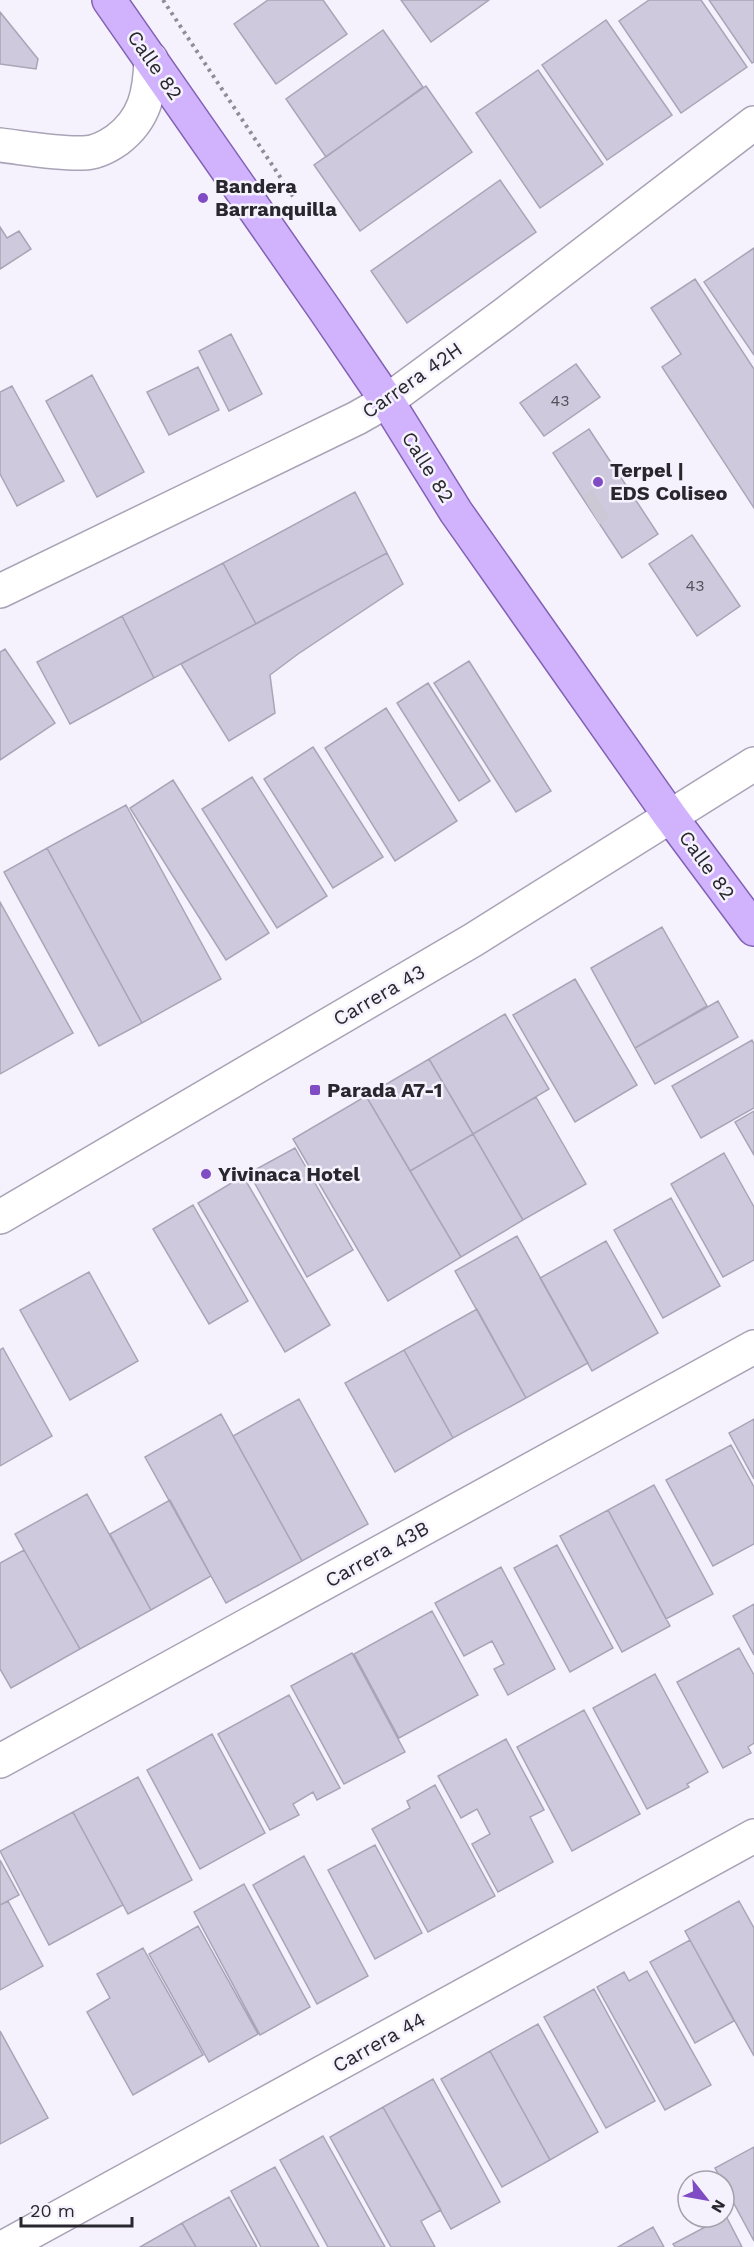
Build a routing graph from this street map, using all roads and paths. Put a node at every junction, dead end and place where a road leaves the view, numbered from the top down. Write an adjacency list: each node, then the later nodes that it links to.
1 (116, 2): 2 (main road, Calle 82)
2 (151, 59): 4 (street); 5 (main road, Calle 82)
3 (754, 123): 5 (street, Carrera 42H)
4 (0, 146)
5 (387, 401): 6 (street, Carrera 42H); 8 (main road, Calle 82)
6 (0, 591)
7 (754, 764): 8 (street, Carrera 43)
8 (670, 816): 9 (main road, Calle 82); 10 (street, Carrera 43)
9 (754, 929)
10 (0, 1217)
11 (754, 1347): 12 (street, Carrera 43B)
12 (0, 1761)
13 (754, 1836): 14 (street, Carrera 44)
14 (4, 2247)

